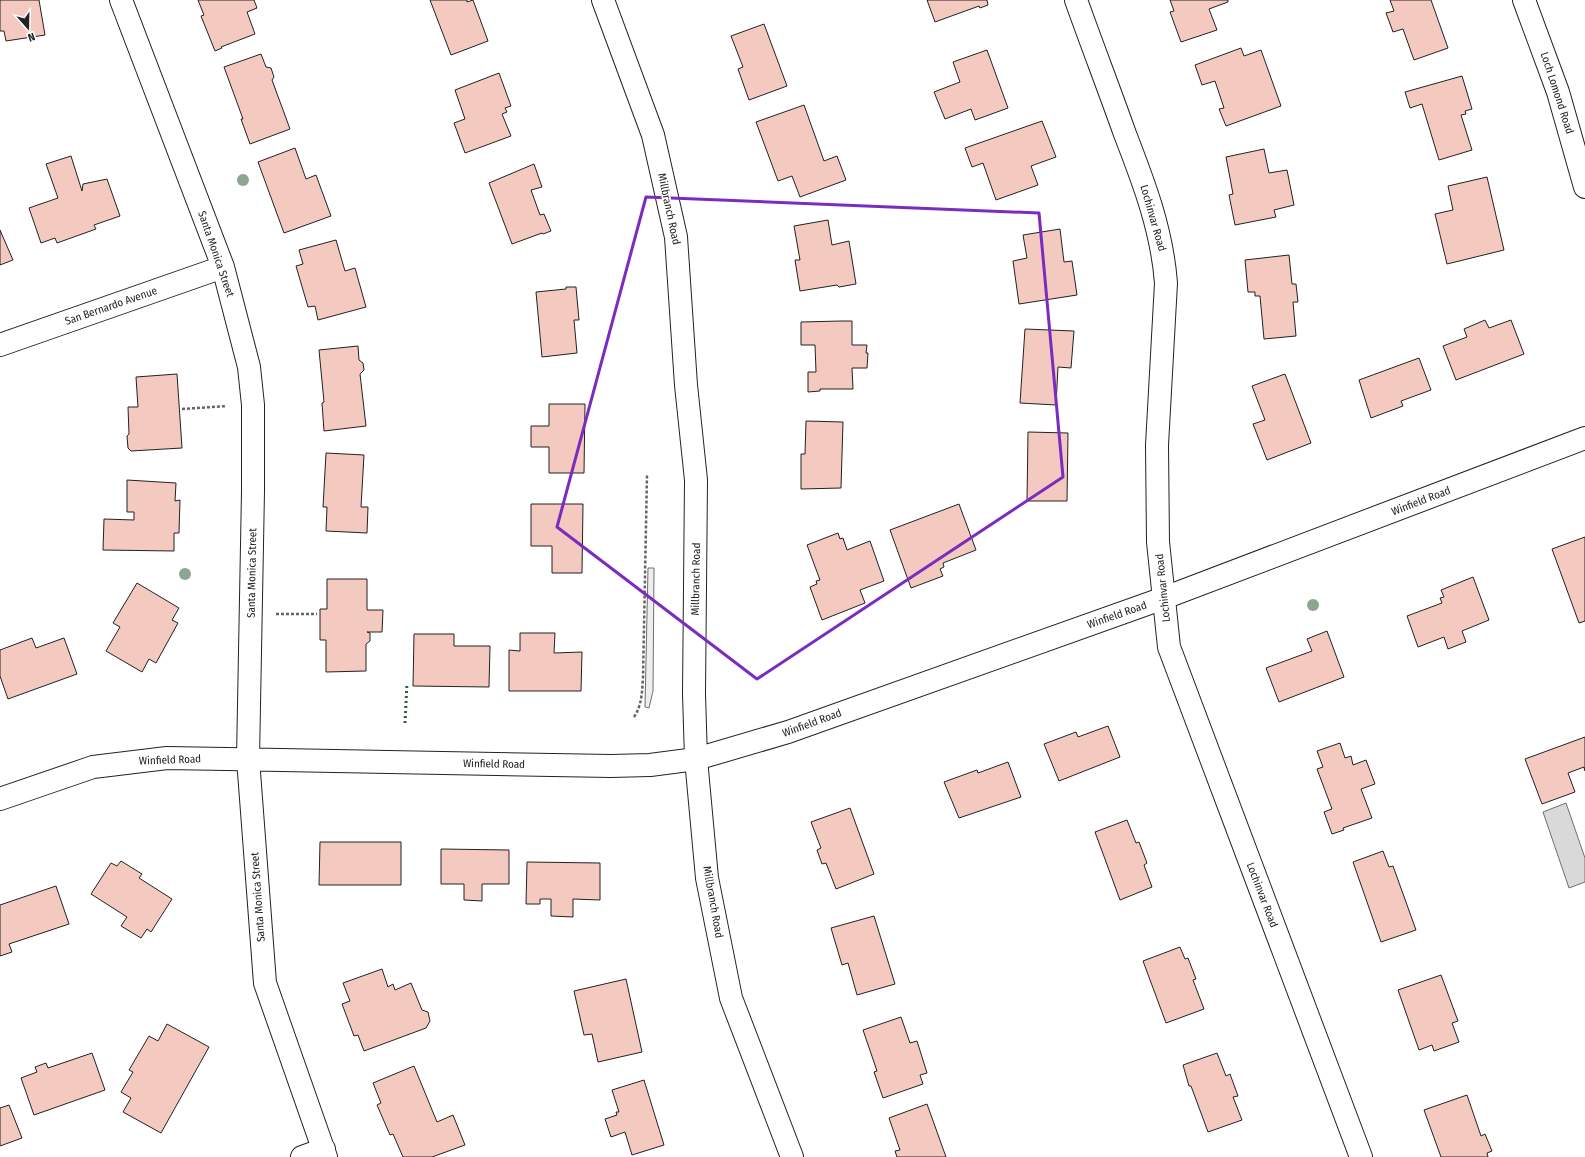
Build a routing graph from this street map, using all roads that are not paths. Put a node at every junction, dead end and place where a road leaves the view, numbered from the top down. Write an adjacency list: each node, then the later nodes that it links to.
1 (121, 0): 6 (street, Santa Monica Street)
2 (603, 0): 11 (street, Millbranch Road)
3 (1076, 0): 9 (street, Lochinvar Road)
4 (1524, 0): 5 (street, Loch Lomond Road)
5 (1585, 188)
6 (223, 267): 7 (street, San Bernardo Avenue); 10 (street, Santa Monica Street)
7 (0, 345)
8 (1585, 438): 9 (street, Winfield Road)
9 (1164, 598): 11 (street, Winfield Road); 16 (street, Lochinvar Road)
10 (248, 759): 11 (street, Winfield Road); 12 (street, Winfield Road); 13 (street, Santa Monica Street)
11 (696, 759): 15 (street, Millbranch Road)
12 (0, 799)
13 (325, 1153): 14 (street)
14 (302, 1157)
15 (792, 1157)
16 (1361, 1157)

